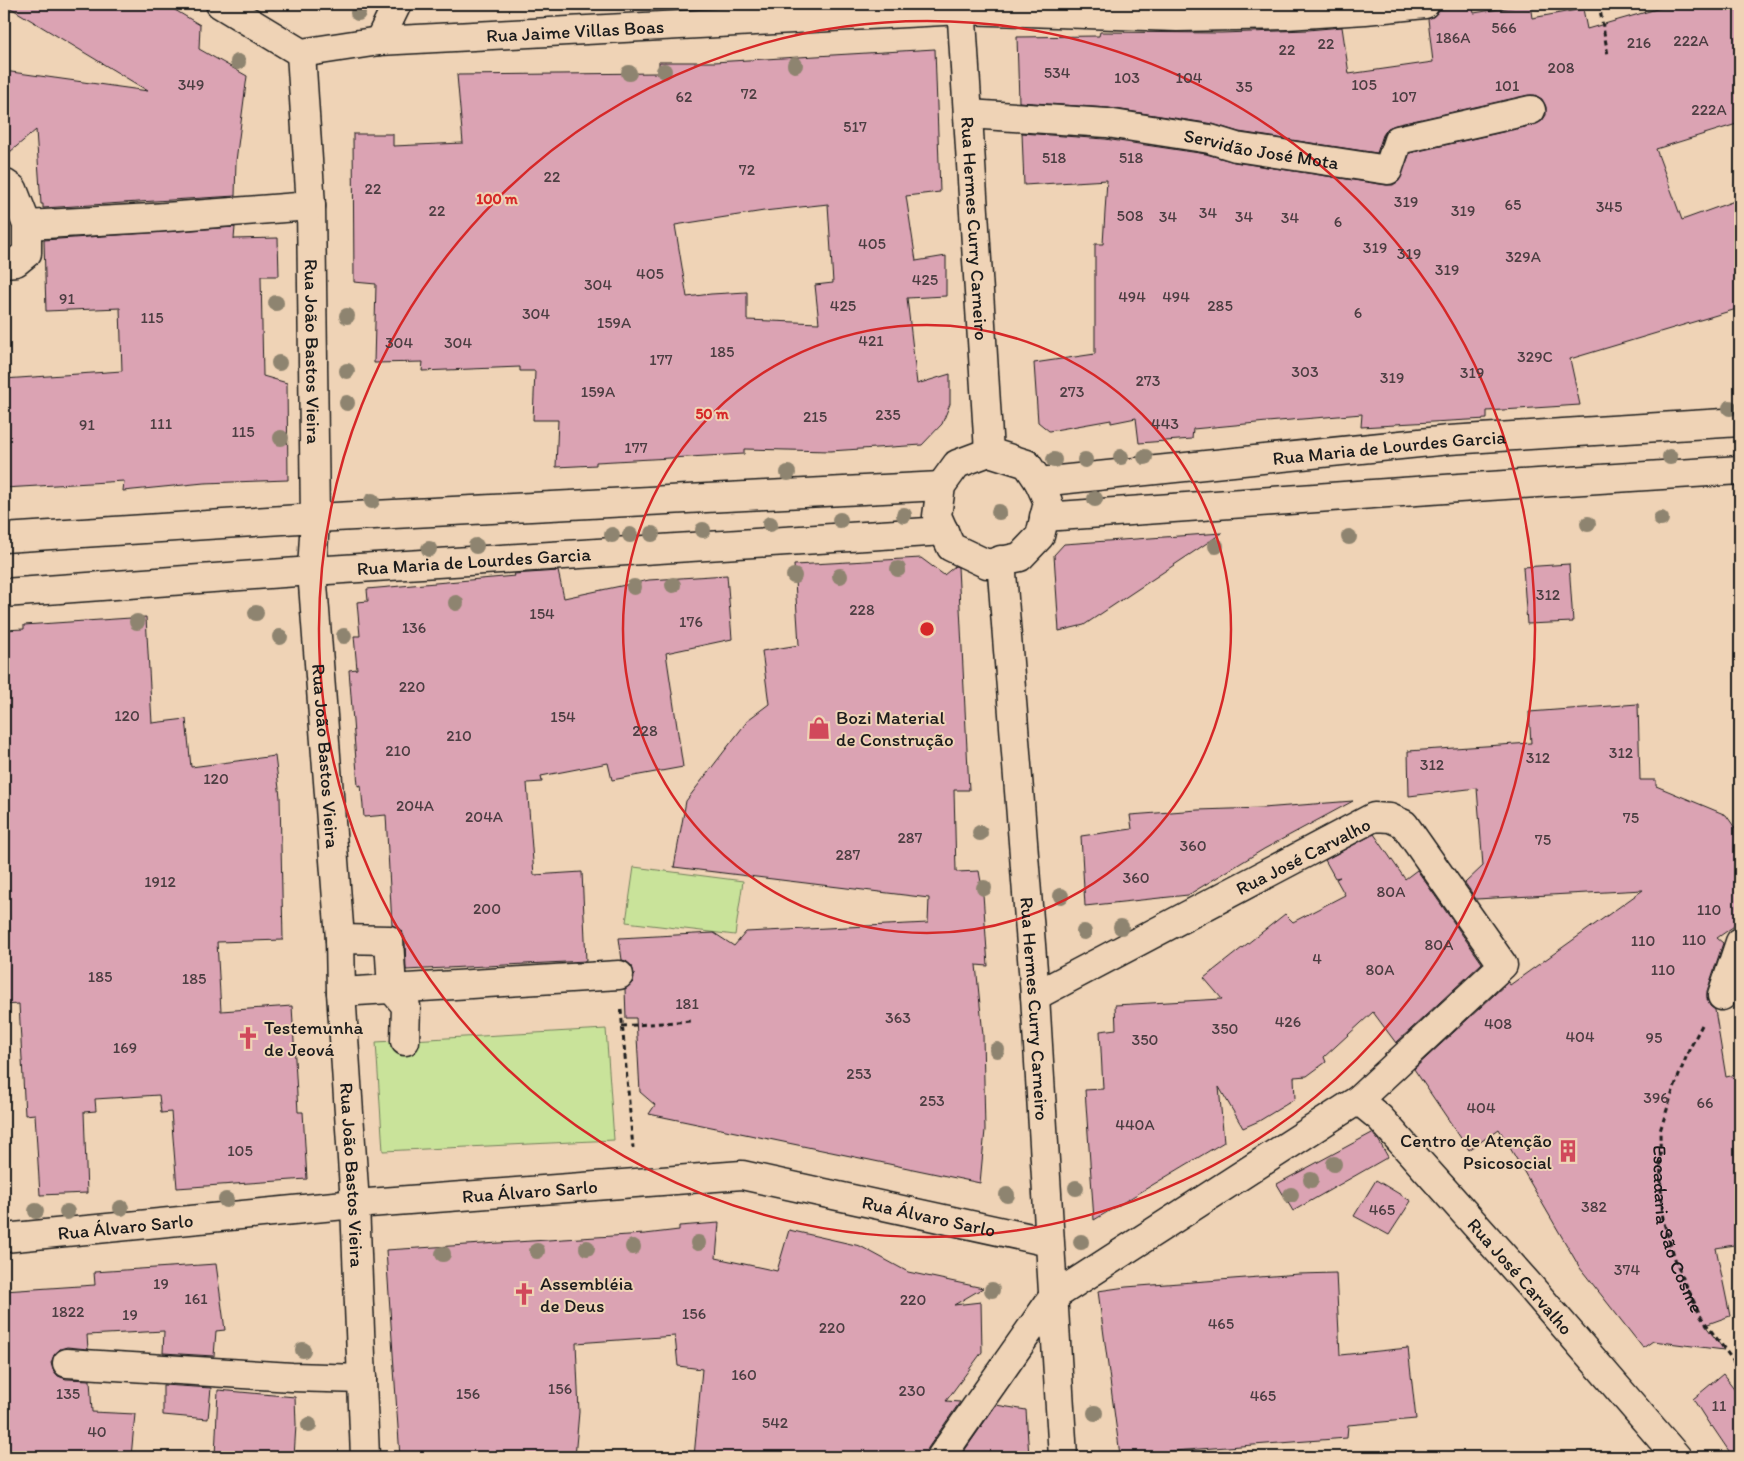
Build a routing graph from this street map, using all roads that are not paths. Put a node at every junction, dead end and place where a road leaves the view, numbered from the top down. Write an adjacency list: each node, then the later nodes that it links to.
1 (220, 4): 6 (street)
2 (397, 4): 5 (street)
3 (1425, 4): 4 (street, Rua Jaime Villas Boas)
4 (962, 7): 5 (street, Rua Jaime Villas Boas); 8 (street, Rua Hermes Curry Carneiro)
5 (379, 41): 6 (street, Rua Jaime Villas Boas)
6 (301, 53): 10 (street, Rua João Bastos Vieira)
7 (1531, 110): 8 (street, Servidão José Mota)
8 (968, 114): 14 (street, Rua Hermes Curry Carneiro)
9 (4, 183): 11 (street)
10 (312, 206): 11 (street); 19 (street, Rua João Bastos Vieira)
11 (27, 225): 12 (street)
12 (4, 263)
13 (1740, 422): 16 (street, Rua Maria de Lourdes Garcia)
14 (989, 452): 16 (street); 17 (street)
15 (1740, 470): 18 (street)
16 (1039, 482): 18 (street)
17 (941, 486): 19 (street); 20 (street)
18 (1044, 517): 22 (street)
19 (315, 518): 21 (street); 23 (street, Rua João Bastos Vieira)
20 (944, 531): 22 (street); 23 (street, Rua Maria de Lourdes Garcia)
21 (4, 538)
22 (1002, 560): 30 (street, Rua Hermes Curry Carneiro)
23 (312, 571): 24 (street, Rua Maria de Lourdes Garcia); 25 (street, Rua João Bastos Vieira)
24 (4, 593)
25 (340, 939): 28 (street); 29 (street, Rua João Bastos Vieira)
26 (1740, 942): 31 (street)
27 (619, 975): 28 (street)
28 (392, 989): 29 (street); 32 (street)
29 (341, 992): 34 (street, Rua João Bastos Vieira)
30 (1035, 996): 33 (street, Rua José Carvalho); 36 (street, Rua Hermes Curry Carneiro)
31 (1722, 996)
32 (405, 1041)
33 (1358, 1100): 37 (street, Rua José Carvalho); 43 (street, Rua José Carvalho)
34 (355, 1204): 35 (street, Rua Álvaro Sarlo); 36 (street, Rua Álvaro Sarlo); 39 (street, Rua João Bastos Vieira)
35 (4, 1238)
36 (1049, 1242): 37 (street, Rua Hermes Curry Carneiro)
37 (1053, 1297): 41 (street); 42 (street, Rua Hermes Curry Carneiro)
38 (67, 1364): 39 (street)
39 (362, 1379): 40 (street, Rua João Bastos Vieira)
40 (365, 1457)
41 (941, 1457)
42 (1063, 1457)
43 (1676, 1457)

